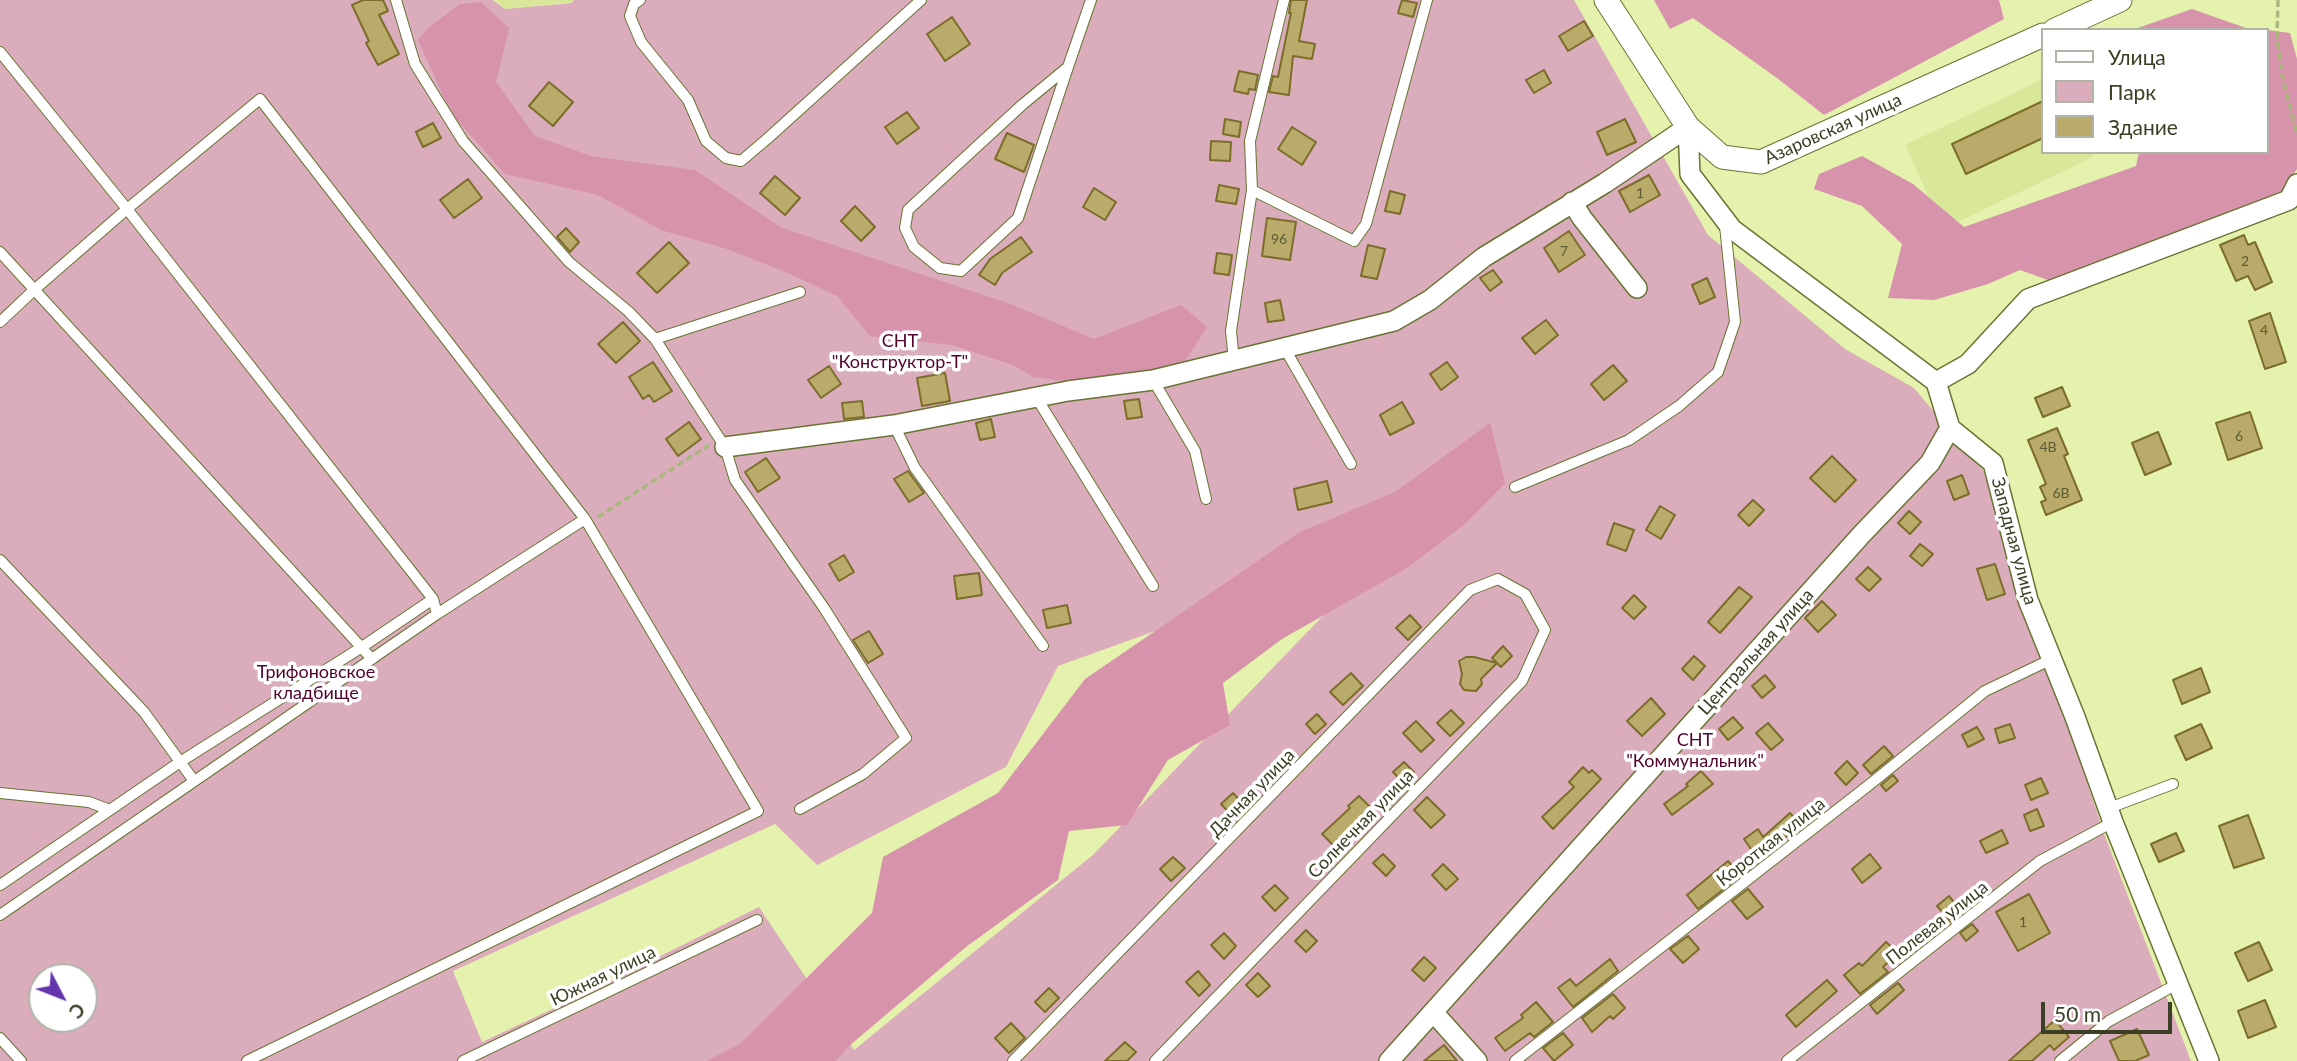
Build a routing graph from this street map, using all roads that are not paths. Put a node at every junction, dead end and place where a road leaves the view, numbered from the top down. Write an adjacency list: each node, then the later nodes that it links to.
1 (396, 0): 24 (lane)
2 (640, 0): 3 (lane)
3 (921, 0)
4 (1091, 0): 12 (lane)
5 (1284, 0): 14 (lane)
6 (1427, 0): 14 (lane)
7 (1606, 0): 13 (street, Азаровская улица)
8 (2120, 0): 9 (street)
9 (2059, 28)
10 (2042, 35): 13 (street, Азаровская улица)
11 (0, 52): 17 (lane)
12 (1068, 67): 12 (lane)
13 (1688, 127): 16 (street); 18 (street)
14 (1251, 190): 26 (lane)
15 (2294, 201): 28 (street)
16 (1572, 202): 20 (street); 25 (street)
17 (127, 209): 21 (lane); 36 (lane); 40 (lane)
18 (1724, 218): 28 (street); 34 (lane)
19 (0, 252): 21 (lane)
20 (1637, 288)
21 (34, 290): 23 (lane); 43 (lane)
22 (800, 292): 24 (lane)
23 (0, 323)
24 (655, 339): 32 (lane)
25 (1286, 349): 26 (street); 33 (lane)
26 (1234, 360): 27 (street)
27 (1153, 380): 29 (street); 35 (lane)
28 (1936, 382): 31 (street)
29 (1036, 397): 30 (street); 38 (lane)
30 (894, 425): 32 (street); 42 (lane)
31 (1950, 428): 45 (street, Западная улица); 57 (street, Центральная улица)
32 (722, 443): 50 (lane)
33 (1351, 464)
34 (1515, 487)
35 (1206, 499)
36 (586, 521): 41 (lane); 61 (lane)
37 (0, 560): 46 (lane)
38 (1153, 586)
39 (1525, 594): 63 (lane, Дачная улица); 64 (lane, Солнечная улица)
40 (433, 599): 41 (lane); 43 (lane)
41 (437, 614): 44 (lane)
42 (1042, 646)
43 (362, 647): 44 (lane); 46 (lane)
44 (372, 659): 47 (lane)
45 (2052, 659): 52 (street, Западная улица); 66 (lane, Короткая улица)
46 (180, 762): 47 (lane); 51 (lane)
47 (194, 781): 54 (lane)
48 (2172, 784): 52 (lane, Полевая улица)
49 (0, 793): 51 (lane)
50 (800, 809)
51 (110, 810): 53 (lane)
52 (2111, 815): 56 (street, Западная улица); 67 (lane, Полевая улица)
53 (0, 885)
54 (0, 915)
55 (757, 920): 62 (lane, Южная улица)
56 (2180, 983): 68 (lane); 69 (street, Западная улица)
57 (1434, 1013): 59 (street); 65 (street, Центральная улица)
58 (0, 1038): 60 (lane)
59 (1475, 1060)
60 (21, 1061)
61 (247, 1061)
62 (463, 1061)
63 (1013, 1061)
64 (1155, 1061)
65 (1389, 1061)
66 (1515, 1061)
67 (1787, 1061)
68 (2060, 1061)
69 (2209, 1061)

